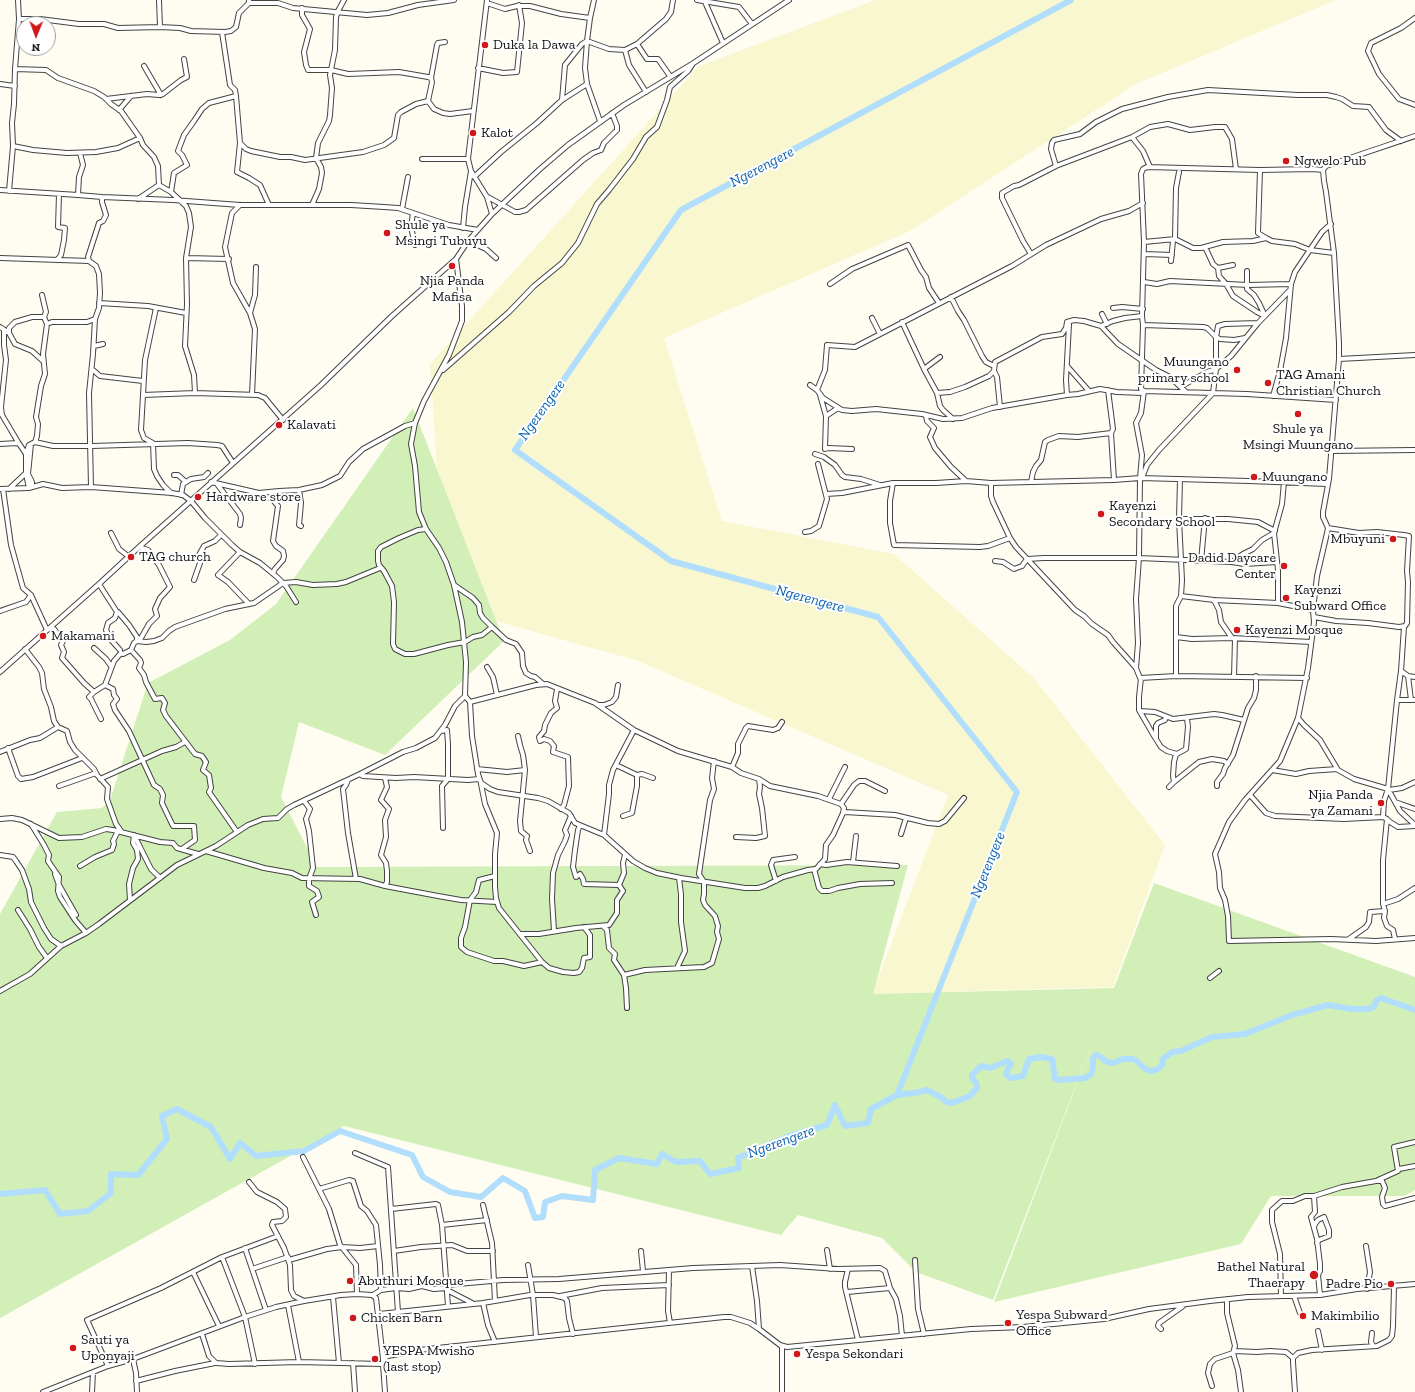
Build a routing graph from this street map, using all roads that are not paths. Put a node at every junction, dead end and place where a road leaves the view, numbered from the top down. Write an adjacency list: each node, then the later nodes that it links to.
1 (18, 0): 17 (street)
2 (158, 0): 22 (street)
3 (344, 0): 16 (street)
4 (454, 0): 16 (street)
5 (594, 0): 18 (street)
6 (673, 0): 27 (street)
7 (697, 0): 12 (street)
8 (789, 0): 13 (street)
9 (249, 2): 10 (street); 23 (street)
10 (286, 2): 15 (street)
11 (487, 2): 14 (street); 33 (street)
12 (705, 2): 21 (street); 26 (street)
13 (782, 2): 21 (street)
14 (519, 5): 18 (street); 33 (street)
15 (302, 8): 16 (street); 35 (street)
16 (338, 11): 35 (street)
17 (19, 16)
18 (590, 18): 24 (street)
19 (1415, 18): 49 (street)
20 (56, 21): 22 (street)
21 (752, 24): 26 (street)
22 (160, 27): 23 (street)
23 (222, 32): 45 (street)
24 (587, 41): 28 (street); 39 (street); 47 (street)
25 (445, 42): 36 (street)
26 (724, 43): 31 (street)
27 (637, 44): 28 (street); 37 (street)
28 (625, 50): 42 (street)
29 (16, 56): 34 (street)
30 (184, 59): 43 (street)
31 (692, 64): 37 (street); 40 (street)
32 (144, 66): 43 (street)
33 (478, 68): 51 (street)
34 (15, 69): 41 (street); 46 (street)
35 (331, 70): 36 (street); 61 (street)
36 (431, 78): 48 (street)
37 (668, 78): 40 (street); 42 (street)
38 (0, 84): 41 (street)
39 (587, 84): 47 (street); 53 (street)
40 (672, 84): 165 (street)
41 (15, 86): 59 (street)
42 (646, 92): 52 (street)
43 (161, 95): 44 (street)
44 (132, 96): 46 (street); 50 (street)
45 (236, 96): 58 (street); 76 (street)
46 (106, 99): 50 (street)
47 (562, 100): 72 (street)
48 (428, 101): 51 (street); 61 (street)
49 (1415, 105)
50 (119, 110): 56 (street)
51 (474, 111): 63 (street)
52 (612, 113): 53 (street); 87 (street)
53 (600, 121): 87 (street)
54 (1415, 136): 57 (street)
55 (1132, 137): 64 (street); 65 (street); 66 (street)
56 (140, 138): 60 (street); 73 (street)
57 (1401, 141): 64 (street); 68 (street)
58 (240, 143): 61 (street); 85 (street)
59 (13, 146): 60 (street); 75 (street)
60 (80, 153): 78 (street)
61 (316, 158): 86 (street)
62 (422, 159): 63 (street)
63 (468, 159): 69 (street)
64 (1056, 166): 102 (street)
65 (1150, 167): 66 (street); 83 (street)
66 (1236, 169): 67 (street)
67 (1260, 170): 68 (street); 94 (street)
68 (1323, 170): 91 (street)
69 (471, 171): 72 (street); 92 (street)
70 (1180, 172): 95 (street)
71 (408, 177): 88 (street)
72 (474, 177): 80 (street)
73 (159, 185): 76 (street); 81 (street)
74 (0, 190): 75 (street)
75 (10, 191): 77 (street)
76 (171, 192): 82 (street)
77 (59, 194): 78 (street); 110 (street)
78 (78, 195): 79 (street)
79 (102, 197): 81 (street); 111 (street)
80 (487, 197): 87 (street); 90 (street)
81 (138, 199): 82 (street)
82 (181, 201): 84 (street); 106 (street)
83 (1143, 203): 97 (street); 102 (street)
84 (240, 205): 85 (street); 108 (street)
85 (269, 205): 86 (street)
86 (312, 205): 88 (street)
87 (503, 205): 90 (street)
88 (402, 209): 89 (street)
89 (413, 213): 92 (street); 98 (street)
90 (492, 214): 93 (street)
91 (1331, 224): 100 (street); 101 (street)
92 (464, 228): 93 (street)
93 (478, 230): 96 (street)
94 (1266, 238): 99 (street); 100 (street)
95 (1174, 240): 97 (street); 99 (street); 104 (street)
96 (468, 241): 107 (street); 109 (street)
97 (1144, 242): 103 (street)
98 (415, 245)
99 (1205, 247): 115 (street)
100 (1310, 250): 101 (street); 121 (street)
101 (1334, 253): 154 (street)
102 (1031, 254): 124 (street)
103 (1144, 254): 104 (street); 117 (street)
104 (1172, 255): 112 (street)
105 (0, 258): 110 (street)
106 (186, 258): 108 (street); 130 (street)
107 (496, 258)
108 (229, 259): 131 (street)
109 (456, 259): 165 (street); 188 (street)
110 (56, 260): 111 (street)
111 (90, 261): 125 (street)
112 (1171, 261)
113 (1233, 265): 115 (street)
114 (256, 267): 131 (street)
115 (1218, 268): 119 (street)
116 (1247, 271): 120 (street)
117 (1144, 282): 119 (street); 129 (street)
118 (830, 284): 126 (street)
119 (1226, 284): 120 (street); 134 (street)
120 (1246, 284): 121 (street); 134 (street)
121 (1291, 284): 122 (street)
122 (1291, 290): 134 (street); 181 (street)
123 (42, 295): 135 (street)
124 (951, 297): 126 (street); 159 (street)
125 (99, 303): 127 (street); 137 (street)
126 (939, 303): 138 (street)
127 (156, 308): 130 (street); 166 (street)
128 (1113, 308): 129 (street)
129 (1143, 309): 133 (street)
130 (186, 313): 174 (street)
131 (250, 313): 179 (street)
132 (1102, 314): 142 (street)
133 (1142, 316): 142 (street); 143 (street)
134 (1265, 316): 140 (street)
135 (44, 317): 141 (street); 146 (street)
136 (872, 318): 147 (street)
137 (95, 319): 141 (street); 151 (street)
138 (902, 322): 147 (street); 161 (street)
139 (1069, 322): 144 (street); 159 (street); 160 (street)
140 (1258, 323): 148 (street); 149 (street)
141 (47, 324): 158 (street)
142 (1107, 324): 144 (street)
143 (1144, 325): 148 (street); 157 (street)
144 (1101, 326): 157 (street)
145 (2, 329): 146 (street); 156 (street)
146 (9, 333): 158 (street)
147 (880, 334): 169 (street)
148 (1216, 337): 149 (street); 162 (street)
149 (1246, 337): 162 (street)
150 (103, 344): 151 (street)
151 (94, 346): 195 (street)
152 (1415, 355): 154 (street)
153 (940, 357): 161 (street)
154 (1339, 359): 182 (street)
155 (0, 360): 156 (street)
156 (6, 360): 191 (street)
157 (1142, 360): 168 (street); 172 (street)
158 (43, 361): 192 (street)
159 (994, 366): 164 (street)
160 (1067, 366): 171 (street); 177 (street)
161 (924, 369): 175 (street)
162 (1216, 369): 168 (street); 176 (street)
163 (93, 370): 166 (street)
164 (994, 371): 175 (street); 183 (street)
165 (437, 377): 189 (street)
166 (143, 381): 178 (street)
167 (810, 385): 169 (street)
168 (1182, 386): 173 (street)
169 (817, 390): 180 (street)
170 (1108, 390): 171 (street); 172 (street); 190 (street)
171 (1089, 391): 177 (street)
172 (1143, 392): 173 (street); 206 (street)
173 (1186, 392): 176 (street)
174 (195, 393): 178 (street); 179 (street)
175 (937, 393): 187 (street)
176 (1213, 393): 181 (street); 206 (street)
177 (1067, 394): 183 (street)
178 (143, 395): 194 (street)
179 (252, 395): 188 (street)
180 (820, 395): 184 (street); 185 (street)
181 (1273, 396): 182 (street)
182 (1336, 400): 198 (street)
183 (1000, 407): 187 (street)
184 (838, 408): 185 (street); 186 (street)
185 (826, 416): 196 (street)
186 (926, 416): 187 (street); 209 (street)
187 (953, 419)
188 (283, 420): 201 (street)
189 (415, 423): 223 (street); 234 (street)
190 (1111, 433): 208 (street); 212 (street)
191 (18, 443): 193 (street); 199 (street)
192 (33, 443): 195 (street); 199 (street); 219 (street)
193 (0, 444)
194 (153, 445): 195 (street); 201 (street); 224 (street)
195 (91, 446): 220 (street)
196 (852, 449)
197 (1415, 450): 198 (street)
198 (1331, 451): 217 (street)
199 (26, 454): 203 (street)
200 (815, 454): 218 (street)
201 (233, 463): 211 (street)
202 (818, 464): 227 (street)
203 (26, 473): 219 (street); 222 (street)
204 (208, 473): 210 (street)
205 (174, 475): 210 (street)
206 (1141, 478): 207 (street); 208 (street); 245 (street)
207 (1180, 479): 213 (street); 229 (street)
208 (1114, 480): 212 (street)
209 (966, 481): 214 (street); 215 (street)
210 (186, 482): 226 (street)
211 (212, 482): 216 (street); 228 (street)
212 (1031, 482): 215 (street)
213 (1284, 482): 217 (street); 236 (street)
214 (893, 483): 218 (street); 241 (street)
215 (991, 483): 241 (street)
216 (217, 484): 225 (street); 231 (street)
217 (1327, 484): 233 (street)
218 (880, 486): 227 (street)
219 (30, 487): 220 (street); 222 (street)
220 (90, 487): 224 (street)
221 (2, 489): 222 (street); 258 (street)
222 (9, 489)
223 (299, 490): 225 (street); 232 (street)
224 (172, 493): 226 (street)
225 (259, 493): 253 (street)
226 (181, 494): 228 (street)
227 (826, 494): 235 (street)
228 (191, 501): 238 (street); 242 (street)
229 (1179, 518): 230 (street); 247 (street)
230 (1205, 518): 236 (street); 249 (street)
231 (240, 525)
232 (301, 526)
233 (1328, 528): 239 (street); 264 (street)
234 (426, 529): 252 (street); 257 (street)
235 (805, 532)
236 (1275, 532): 250 (street); 251 (street)
237 (111, 533): 244 (street)
238 (221, 535): 243 (street); 254 (street)
239 (1409, 536): 240 (street); 269 (street)
240 (1415, 537)
241 (1010, 538): 246 (street)
242 (139, 547): 244 (street); 274 (street)
243 (240, 552): 253 (street); 263 (street)
244 (128, 556): 256 (street)
245 (1139, 558): 246 (street); 247 (street); 283 (street)
246 (1027, 559): 248 (street); 283 (street)
247 (1182, 560): 249 (street); 259 (street)
248 (995, 561)
249 (1201, 561): 250 (street)
250 (1232, 562): 251 (street)
251 (1277, 562): 262 (street)
252 (380, 568): 255 (street); 275 (street)
253 (273, 573): 255 (street)
254 (194, 580)
255 (283, 583): 261 (street); 263 (street)
256 (99, 584): 266 (street); 271 (street)
257 (454, 585): 268 (street); 275 (street)
258 (31, 595): 265 (street); 271 (street)
259 (1181, 596): 260 (street); 272 (street)
260 (1214, 600): 262 (street); 273 (street)
261 (296, 602)
262 (1278, 603): 264 (street)
263 (249, 604): 274 (street)
264 (1313, 610): 267 (street)
265 (0, 611)
266 (117, 612): 274 (street); 279 (street)
267 (1314, 617): 269 (street); 276 (street)
268 (492, 627): 275 (street); 293 (street)
269 (1404, 627): 284 (street)
270 (54, 629): 297 (street)
271 (47, 630): 278 (street)
272 (1176, 637): 273 (street); 286 (street)
273 (1234, 638): 276 (street); 289 (street)
274 (137, 641): 280 (street)
275 (465, 642): 299 (street)
276 (1311, 642): 292 (street)
277 (94, 648): 281 (street)
278 (24, 649): 285 (street); 311 (street)
279 (120, 650)
280 (131, 650): 281 (street); 316 (street)
281 (111, 666): 294 (street)
282 (487, 667): 298 (street)
283 (1136, 668): 291 (street)
284 (1401, 671): 288 (street); 300 (street)
285 (0, 672)
286 (1176, 676): 289 (street); 291 (street)
287 (1256, 676): 289 (street); 292 (street); 309 (street)
288 (1408, 676): 290 (street); 301 (street)
289 (1234, 677)
290 (1415, 677)
291 (1141, 678): 304 (street)
292 (1307, 678): 307 (street)
293 (543, 684): 296 (street); 298 (street)
294 (105, 685): 297 (street); 321 (street)
295 (618, 685): 303 (street)
296 (557, 688): 303 (street); 355 (street)
297 (94, 692): 308 (street)
298 (497, 695): 302 (street)
299 (465, 696): 302 (street); 313 (street)
300 (1396, 700): 301 (street); 346 (street)
301 (1413, 700)
302 (470, 702): 327 (street)
303 (595, 703): 312 (street)
304 (1140, 711): 305 (street); 315 (street)
305 (1166, 717): 306 (street); 315 (street)
306 (1187, 718): 309 (street); 319 (street)
307 (1298, 718): 328 (street); 330 (street)
308 (101, 719)
309 (1244, 720): 323 (street)
310 (782, 722): 325 (street)
311 (58, 727): 317 (street); 320 (street)
312 (634, 730): 322 (street); 324 (street)
313 (441, 731): 332 (street); 337 (street)
314 (518, 736): 329 (street)
315 (1156, 738): 319 (street)
316 (185, 742): 321 (street); 370 (street)
317 (8, 748): 318 (street); 320 (street)
318 (0, 752)
319 (1176, 754): 341 (street)
320 (82, 758): 331 (street)
321 (142, 761): 336 (street); 376 (street)
322 (714, 761): 325 (street); 395 (street)
323 (1228, 764): 341 (street); 344 (street)
324 (616, 765): 333 (street); 365 (street)
325 (732, 767): 338 (street)
326 (845, 767): 351 (street)
327 (477, 769): 329 (street); 340 (street)
328 (1337, 769): 330 (street); 346 (street)
329 (525, 770): 348 (street)
330 (1272, 770): 349 (street)
331 (96, 773): 336 (street); 343 (street)
332 (360, 774): 334 (street); 339 (street)
333 (637, 775): 335 (street); 359 (street)
334 (385, 778): 337 (street); 398 (street)
335 (653, 778)
336 (100, 779): 369 (street)
337 (448, 779): 340 (street); 367 (street)
338 (759, 779): 351 (street); 375 (street)
339 (348, 780): 352 (street); 393 (street)
340 (480, 781): 348 (street); 389 (street)
341 (1174, 782): 345 (street)
342 (1415, 782): 346 (street)
343 (59, 786)
344 (1217, 786)
345 (1169, 787)
346 (1389, 790): 353 (street); 361 (street)
347 (885, 791): 354 (street)
348 (523, 795): 355 (street); 378 (street)
349 (1250, 795): 361 (street); 416 (street)
350 (964, 798): 360 (street)
351 (829, 799): 354 (street)
352 (304, 801): 370 (street); 392 (street)
353 (1394, 801): 356 (street); 366 (street)
354 (841, 804): 357 (street)
355 (561, 809): 358 (street)
356 (1415, 809)
357 (843, 813): 360 (street); 384 (street)
358 (570, 816): 364 (street); 412 (street)
359 (623, 816)
360 (906, 818): 371 (street)
361 (1385, 818): 366 (street); 404 (street)
362 (0, 820): 363 (street)
363 (30, 824): 369 (street); 397 (street)
364 (580, 825): 368 (street); 399 (street)
365 (606, 825): 368 (street); 373 (street)
366 (1415, 826)
367 (443, 828)
368 (593, 830): 373 (street)
369 (120, 831): 372 (street); 385 (street)
370 (237, 832): 377 (street)
371 (901, 834)
372 (134, 835): 376 (street); 390 (street); 401 (street)
373 (604, 835): 381 (street)
374 (856, 836): 383 (street)
375 (736, 837)
376 (182, 849): 379 (street)
377 (206, 851): 379 (street); 392 (street)
378 (530, 851)
379 (198, 854): 390 (street)
380 (0, 855): 418 (street)
381 (625, 855): 391 (street); 399 (street)
382 (795, 858): 394 (street)
383 (852, 862): 384 (street); 386 (street)
384 (820, 864): 387 (street)
385 (80, 866)
386 (897, 866)
387 (814, 869): 394 (street); 396 (street)
388 (54, 874): 397 (street)
389 (495, 876): 402 (street); 403 (street)
390 (160, 878): 401 (street)
391 (679, 878): 395 (street); 421 (street)
392 (309, 879): 393 (street); 407 (street)
393 (356, 879): 398 (street)
394 (776, 881): 395 (street)
395 (704, 882): 421 (street)
396 (892, 883)
397 (59, 885): 413 (street)
398 (384, 886): 402 (street)
399 (619, 886): 408 (street)
400 (1415, 888): 404 (street)
401 (130, 900): 413 (street)
402 (470, 900): 403 (street); 420 (street)
403 (497, 902): 414 (street)
404 (1383, 904): 406 (street)
405 (18, 910): 419 (street)
406 (1385, 911): 416 (street); 417 (street)
407 (316, 915)
408 (609, 925): 409 (street); 411 (street)
409 (603, 926): 410 (street); 411 (street)
410 (584, 927): 412 (street); 420 (street)
411 (607, 930): 423 (street)
412 (554, 931): 414 (street)
413 (86, 933): 418 (street)
414 (521, 934): 420 (street)
415 (1415, 938): 417 (street)
416 (1349, 939): 417 (street)
417 (1395, 939)
418 (61, 946): 419 (street)
419 (48, 958): 425 (street)
420 (542, 962)
421 (677, 968): 423 (street)
422 (1219, 971): 424 (street)
423 (624, 975): 426 (street)
424 (1210, 978)
425 (0, 991)
426 (626, 1008)
427 (1415, 1142): 431 (street)
428 (355, 1153): 438 (street)
429 (303, 1156): 434 (street)
430 (1415, 1166): 431 (street)
431 (1399, 1169): 432 (street)
432 (1376, 1181): 435 (street); 436 (street)
433 (249, 1182): 442 (street)
434 (319, 1189): 445 (street); 447 (street)
435 (1315, 1196): 441 (street); 479 (street)
436 (1415, 1198)
437 (483, 1205): 439 (street)
438 (391, 1209): 440 (street); 450 (street)
439 (487, 1220): 440 (street); 451 (street)
440 (442, 1225): 444 (street)
441 (1314, 1228): 443 (street); 443 (street)
442 (278, 1236): 448 (street); 454 (street)
443 (1317, 1243): 478 (street)
444 (443, 1245): 450 (street); 451 (street); 470 (street)
445 (378, 1246): 447 (street); 473 (street)
446 (1366, 1246): 472 (street)
447 (342, 1247): 454 (street); 475 (street)
448 (245, 1248): 453 (street); 458 (street)
449 (827, 1250): 459 (street)
450 (394, 1251): 469 (street)
451 (493, 1251): 465 (street)
452 (640, 1251): 462 (street)
453 (222, 1257): 463 (street); 494 (street)
454 (288, 1259): 458 (street); 484 (street)
455 (915, 1260): 504 (street)
456 (528, 1264): 464 (street)
457 (752, 1266): 459 (street); 461 (street); 498 (street)
458 (252, 1269): 491 (street)
459 (830, 1269): 460 (street)
460 (848, 1269): 471 (street); 474 (street)
461 (669, 1270): 462 (street); 467 (street)
462 (643, 1271): 464 (street)
463 (193, 1272): 497 (street); 522 (street)
464 (531, 1279): 465 (street); 477 (street)
465 (493, 1280): 470 (street); 485 (street)
466 (1415, 1284): 468 (street)
467 (669, 1285): 482 (street); 496 (street)
468 (1394, 1287): 472 (street); 510 (street)
469 (396, 1288): 470 (street); 473 (street); 492 (street)
470 (447, 1288): 487 (street); 490 (street)
471 (890, 1288): 474 (street); 505 (street)
472 (1367, 1288): 478 (street)
473 (381, 1290): 476 (street)
474 (847, 1292): 507 (street)
475 (357, 1294): 476 (street); 481 (street)
476 (373, 1295): 493 (street)
477 (533, 1295): 482 (street); 485 (street); 506 (street)
478 (1320, 1295): 480 (street)
479 (1281, 1296): 480 (street); 483 (street)
480 (1294, 1296): 495 (street)
481 (333, 1297): 484 (street); 518 (street)
482 (559, 1297): 503 (street)
483 (1227, 1299): 489 (street); 512 (street)
484 (304, 1301): 488 (street)
485 (495, 1301): 486 (street)
486 (483, 1302): 487 (street); 508 (street)
487 (472, 1304): 490 (street)
488 (288, 1305): 491 (street); 516 (street)
489 (1184, 1305): 499 (street); 504 (street)
490 (448, 1306): 492 (street)
491 (266, 1310): 494 (street)
492 (398, 1312): 493 (street)
493 (379, 1314): 513 (street)
494 (244, 1317): 497 (street); 520 (street)
495 (1304, 1317)
496 (670, 1323): 498 (street); 503 (street)
497 (219, 1326): 502 (street)
498 (759, 1329): 509 (street)
499 (1161, 1330)
500 (1318, 1331): 511 (street)
501 (1372, 1333): 510 (street)
502 (202, 1334): 515 (street); 517 (street)
503 (573, 1334): 506 (street)
504 (924, 1334): 505 (street)
505 (902, 1336): 507 (street)
506 (536, 1337): 508 (street)
507 (858, 1340): 509 (street)
508 (495, 1342): 513 (street)
509 (782, 1346): 531 (street)
510 (1373, 1346): 511 (street)
511 (1322, 1350): 514 (street)
512 (1233, 1352): 514 (street); 525 (street); 532 (street)
513 (383, 1358): 521 (street)
514 (1293, 1358): 533 (street)
515 (132, 1359): 522 (street); 524 (street)
516 (299, 1362): 518 (street); 520 (street)
517 (216, 1363): 520 (street); 524 (street)
518 (340, 1363): 519 (street)
519 (353, 1363): 521 (street); 529 (street)
520 (256, 1364)
521 (382, 1364): 530 (street)
522 (108, 1366): 523 (street)
523 (93, 1372): 526 (street); 527 (street)
524 (136, 1381): 528 (street)
525 (1212, 1386)
526 (44, 1392)
527 (92, 1392)
528 (137, 1392)
529 (355, 1392)
530 (385, 1392)
531 (782, 1392)
532 (1241, 1392)
533 (1295, 1392)

